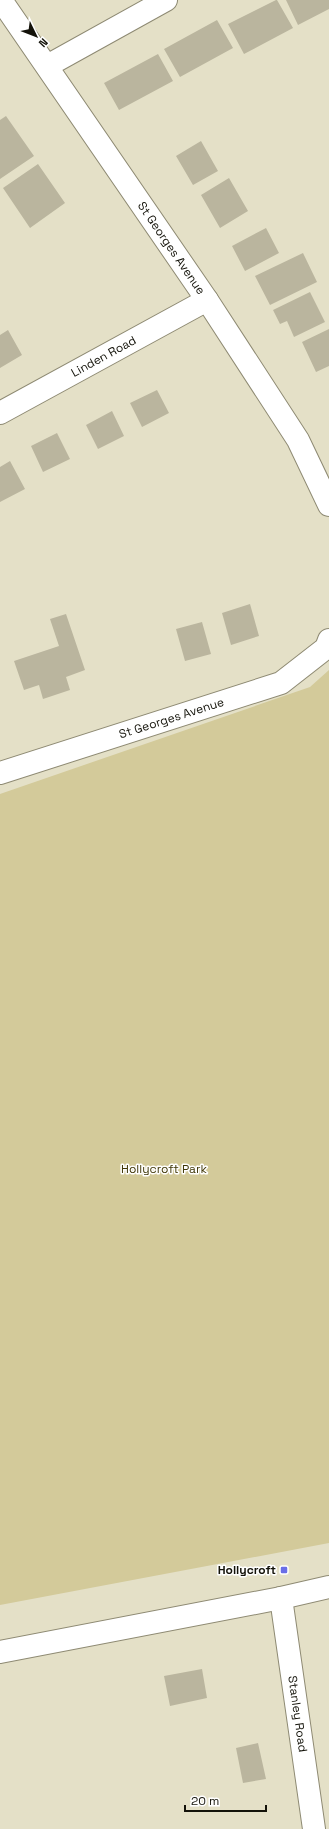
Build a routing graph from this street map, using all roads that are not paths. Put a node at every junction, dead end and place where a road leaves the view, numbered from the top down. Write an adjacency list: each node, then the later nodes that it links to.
1 (1, 0): 3 (street, St Georges Avenue)
2 (166, 0): 3 (street)
3 (47, 66): 4 (street, St Georges Avenue)
4 (207, 300): 5 (street, Linden Road); 6 (street, St Georges Avenue)
5 (0, 413)
6 (329, 504)
7 (329, 640): 8 (street, St Georges Avenue)
8 (0, 773)
9 (329, 1587): 10 (street)
10 (282, 1598): 11 (street); 12 (street, Stanley Road)
11 (0, 1652)
12 (314, 1829)

